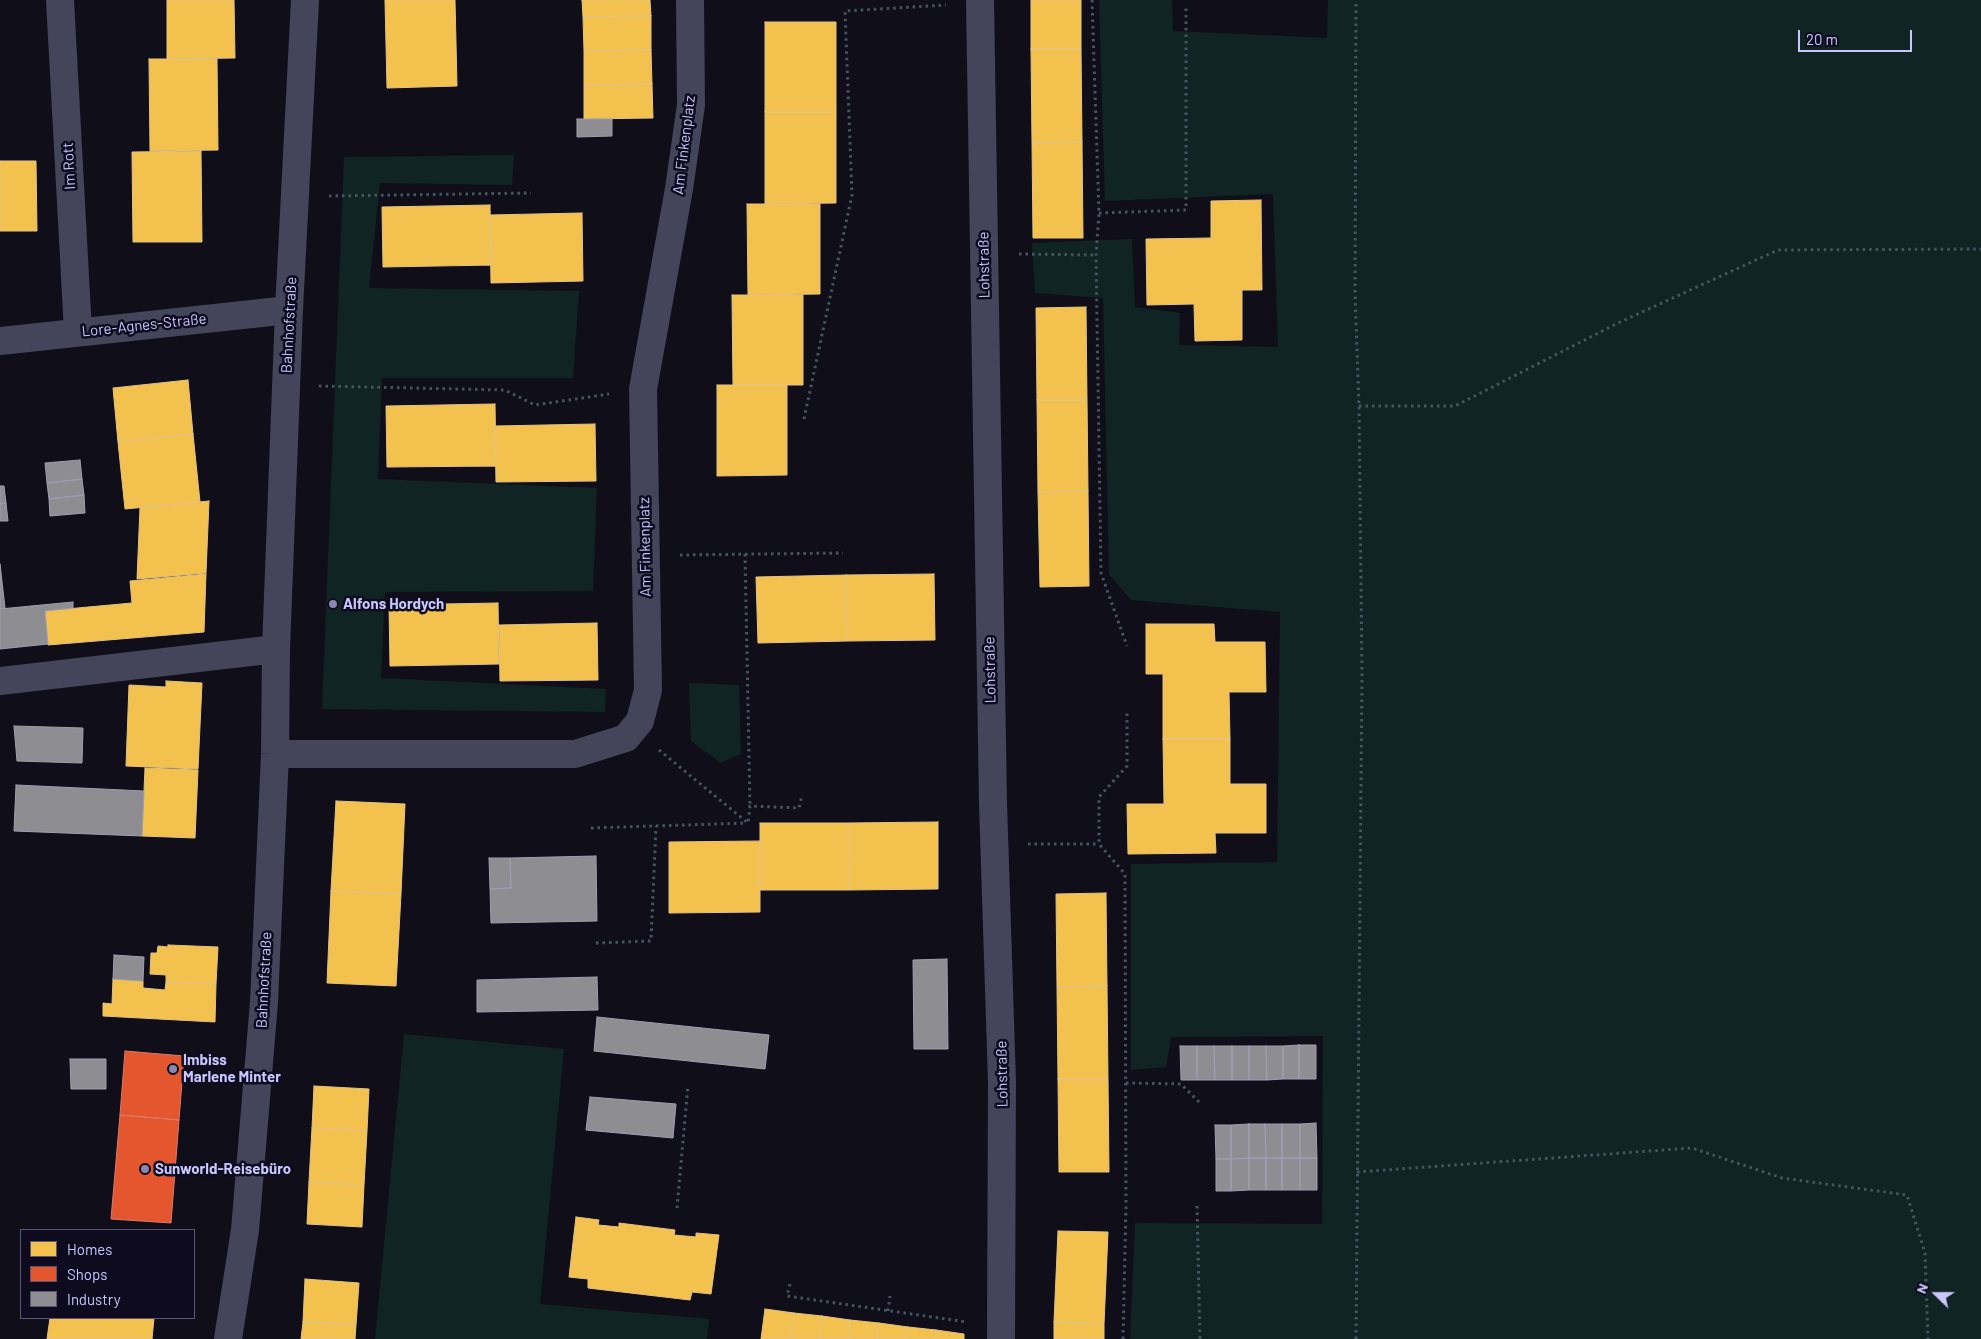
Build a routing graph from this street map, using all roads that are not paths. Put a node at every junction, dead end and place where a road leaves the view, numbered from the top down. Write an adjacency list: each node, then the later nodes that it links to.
1 (60, 0): 6 (street, Im Rott)
2 (305, 0): 5 (street, Bahnhofstraße)
3 (690, 0): 10 (street, Am Finkenplatz)
4 (980, 2): 11 (street, Lohstraße)
5 (289, 310): 6 (street, Lore-Agnes-Straße); 8 (street, Bahnhofstraße)
6 (78, 332): 7 (street, Lore-Agnes-Straße)
7 (0, 342)
8 (276, 649): 9 (street); 10 (street, Bahnhofstraße)
9 (0, 681)
10 (275, 754): 12 (street, Bahnhofstraße)
11 (1002, 1333)
12 (228, 1339)

